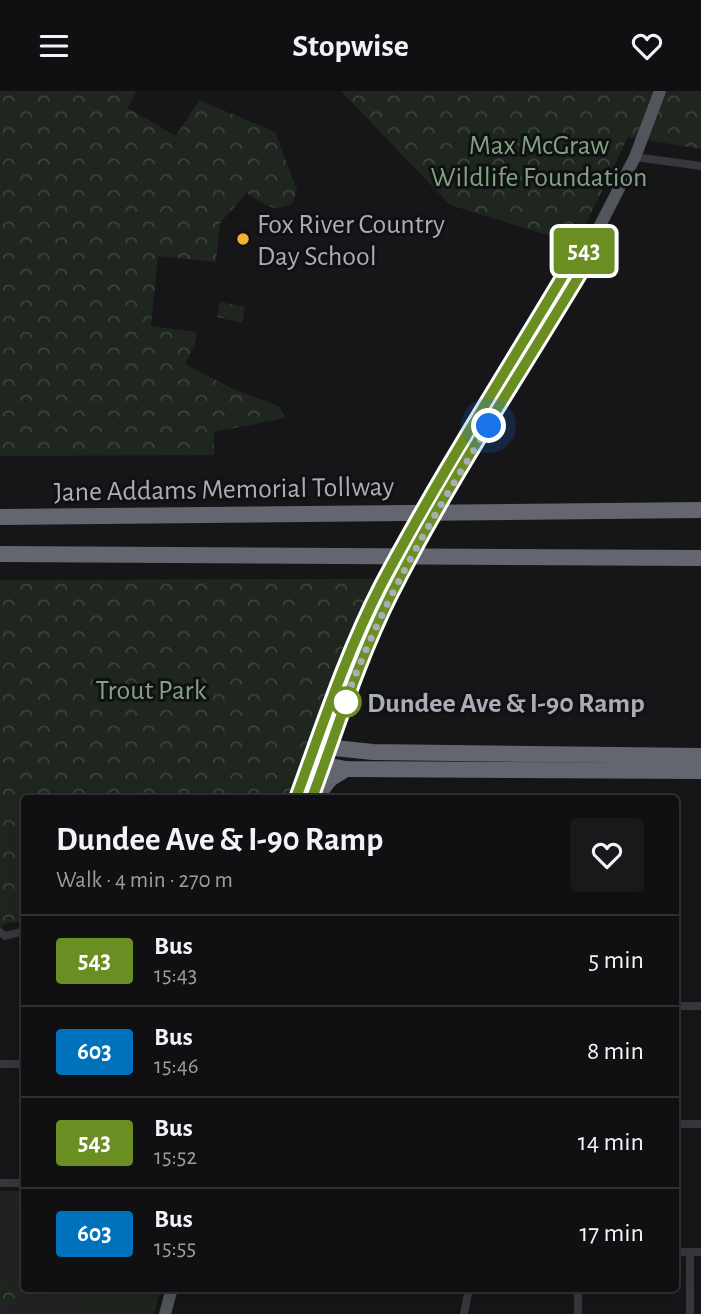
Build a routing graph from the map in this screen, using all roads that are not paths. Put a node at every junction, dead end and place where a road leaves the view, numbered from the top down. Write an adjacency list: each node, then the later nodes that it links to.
1 (660, 91): 2 (main road)
2 (635, 157): 3 (street); 4 (main road)
3 (701, 166)
4 (588, 249): 9 (main road, bridge); 9 (main road, bridge)
5 (701, 510): 6 (highway, Jane Addams Memorial Tollway)
6 (0, 517)
7 (0, 554): 8 (highway)
8 (701, 558)
9 (386, 591): 10 (main road)
10 (322, 747): 11 (highway); 12 (main road)
11 (701, 753)
12 (316, 764): 13 (highway); 15 (main road); 16 (main road)
13 (346, 769): 14 (highway); 17 (highway)
14 (701, 771)
15 (298, 795)
16 (314, 795)
17 (317, 795)
18 (21, 932): 19 (street)
19 (2, 936)
20 (679, 1006): 21 (street)
21 (701, 1006)
22 (0, 1064): 23 (street)
23 (21, 1064)
24 (679, 1124): 25 (street)
25 (701, 1124)
26 (0, 1183): 27 (street)
27 (21, 1183)
28 (679, 1252): 29 (street)
29 (690, 1252): 30 (street); 37 (street)
30 (701, 1252)
31 (171, 1292): 34 (main road)
32 (468, 1292): 35 (street)
33 (578, 1292): 36 (street)
34 (165, 1314)
35 (464, 1314)
36 (578, 1314)
37 (690, 1314)

